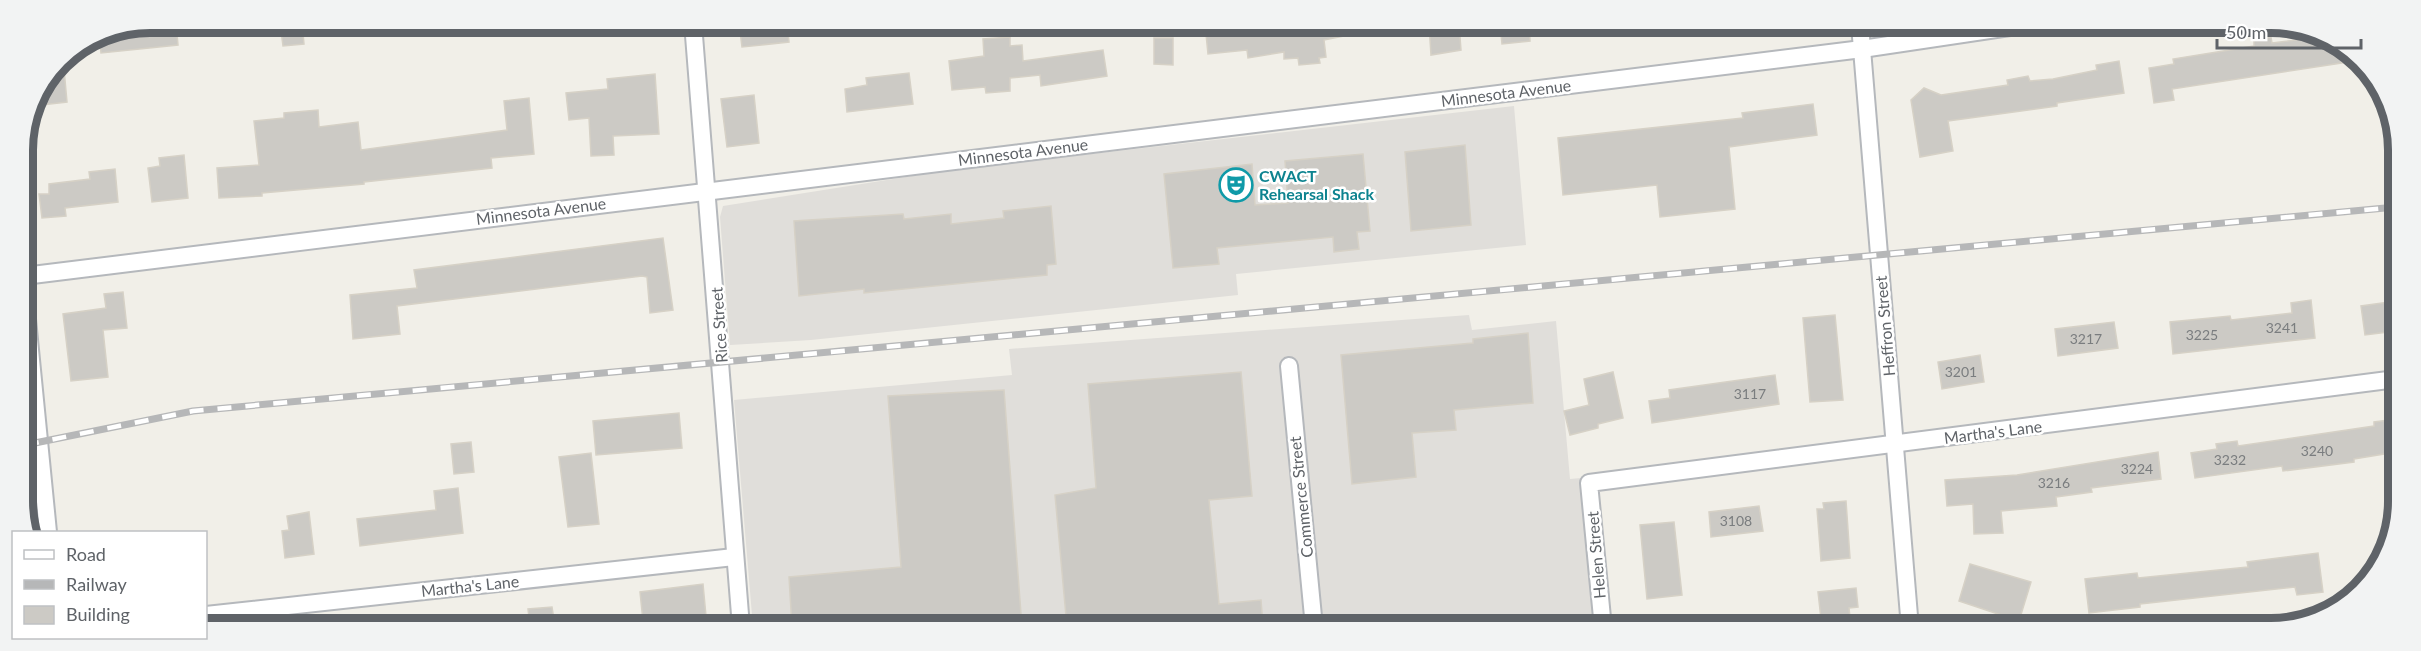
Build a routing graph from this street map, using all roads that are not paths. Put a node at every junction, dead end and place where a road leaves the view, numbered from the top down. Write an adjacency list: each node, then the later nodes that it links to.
1 (694, 33): 5 (street, Rice Street)
2 (1861, 33): 4 (street, Heffron Street)
3 (1969, 33): 4 (street, Minnesota Avenue)
4 (1862, 49): 5 (street, Minnesota Avenue); 10 (street, Heffron Street)
5 (708, 190): 6 (street, Minnesota Avenue); 13 (street, Rice Street)
6 (33, 275)
7 (1289, 366): 16 (street, Commerce Street)
8 (33, 380): 12 (street)
9 (2388, 380): 10 (street, Martha's Lane)
10 (1895, 444): 11 (street, Martha's Lane); 18 (street, Heffron Street)
11 (1589, 483): 17 (street, Helen Street)
12 (48, 531)
13 (735, 557): 14 (street, Martha's Lane); 15 (street, Rice Street)
14 (207, 615)
15 (740, 618)
16 (1313, 618)
17 (1602, 618)
18 (1909, 618)

